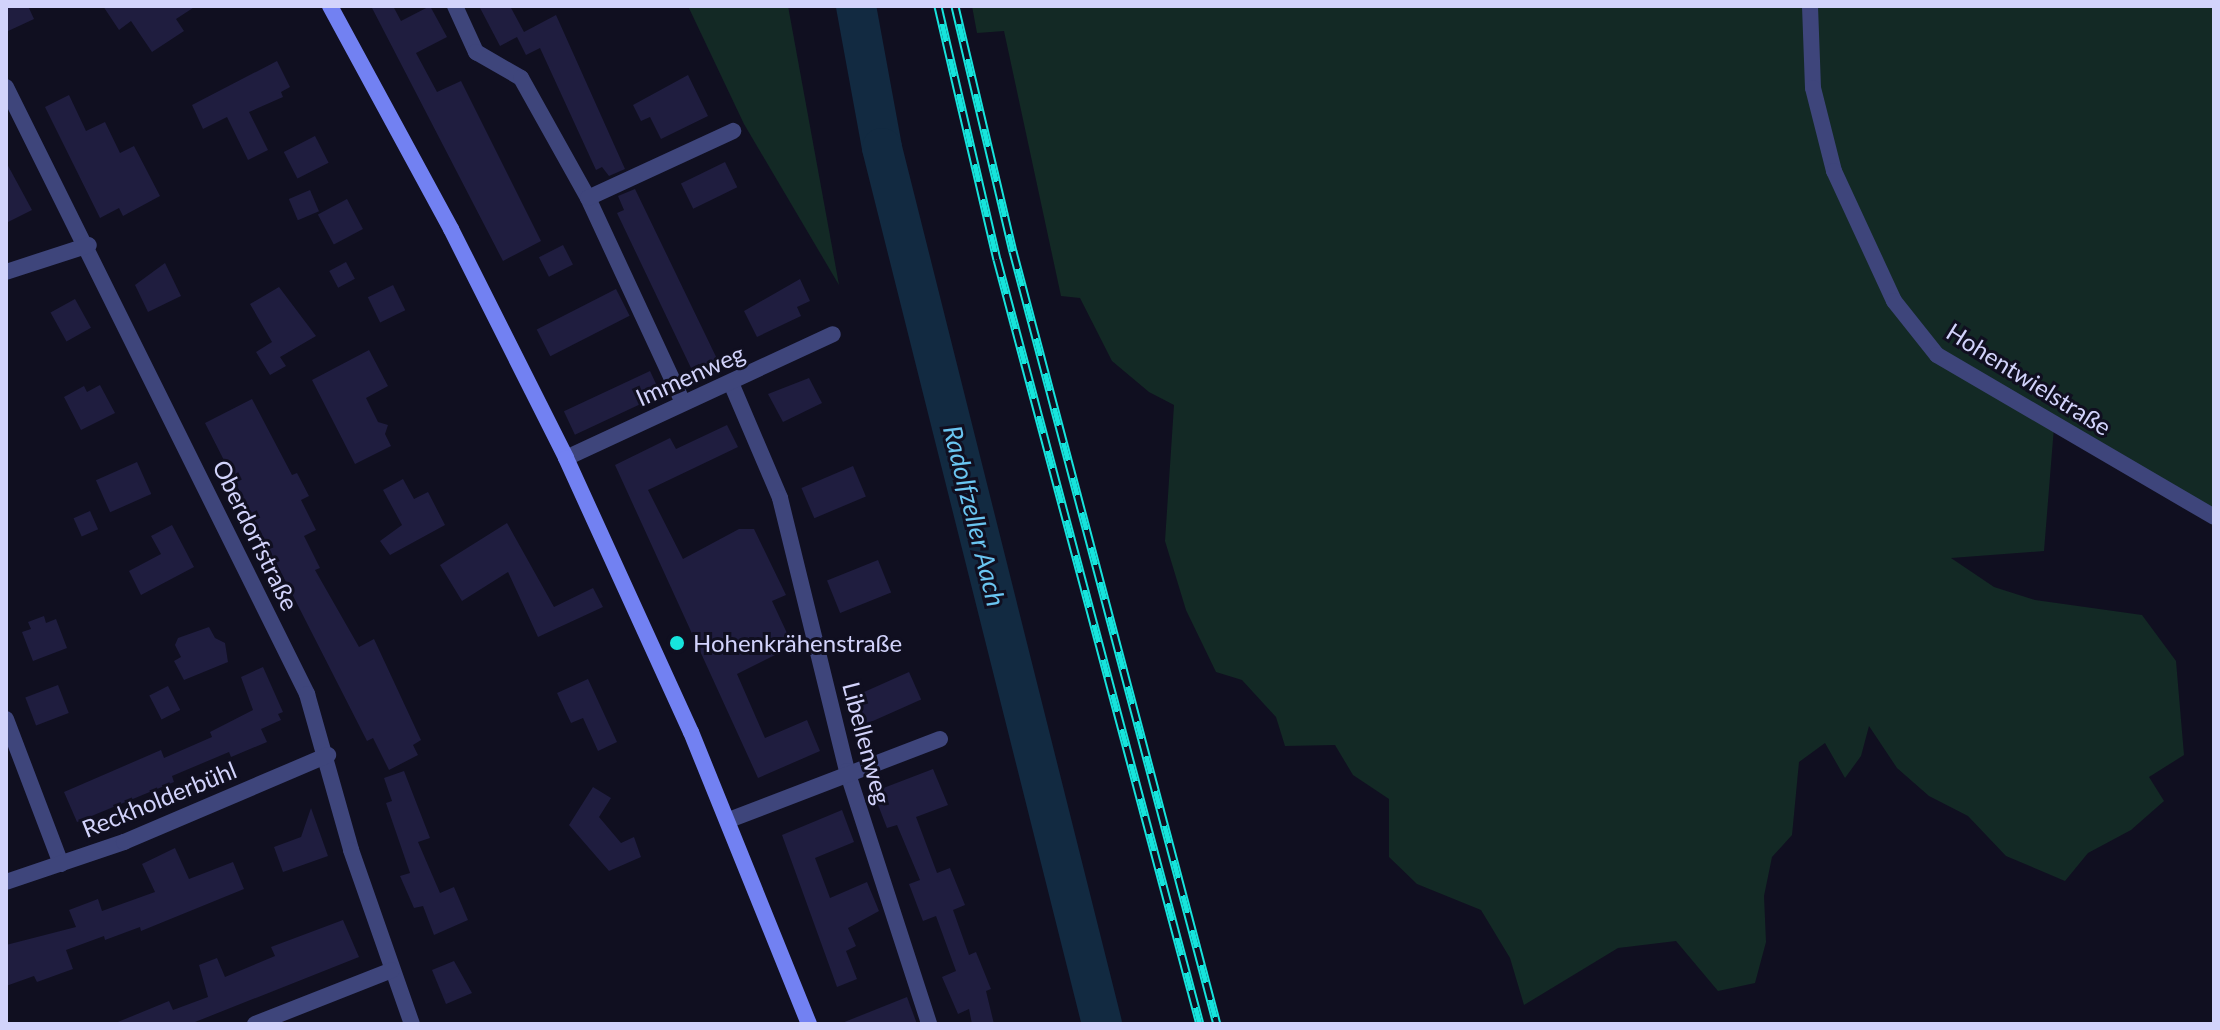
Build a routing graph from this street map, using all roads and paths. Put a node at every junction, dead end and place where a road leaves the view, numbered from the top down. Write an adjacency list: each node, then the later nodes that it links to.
1 (330, 6): 12 (main road)
2 (455, 6): 6 (street)
3 (1810, 6): 13 (street, Hohentwielstraße)
4 (6, 87): 7 (street, Oberdorfstraße)
5 (733, 131): 6 (street)
6 (588, 198): 11 (street)
7 (89, 245): 8 (street); 16 (street, Oberdorfstraße)
8 (6, 272)
9 (833, 334): 10 (street, Immenweg)
10 (731, 383): 11 (street, Immenweg); 17 (street, Libellenweg)
11 (683, 403): 12 (street, Immenweg)
12 (566, 458): 18 (main road)
13 (2214, 517)
14 (6, 719): 19 (street)
15 (940, 739): 17 (street)
16 (328, 755): 19 (street, Reckholderbühl); 21 (street, Oberdorfstraße)
17 (847, 771): 18 (street); 25 (street, Libellenweg)
18 (729, 820): 24 (main road)
19 (61, 864): 20 (street, Reckholderbühl)
20 (6, 882)
21 (392, 970): 22 (street); 23 (street, Oberdorfstraße)
22 (255, 1024)
23 (412, 1024)
24 (809, 1024)
25 (929, 1024)

